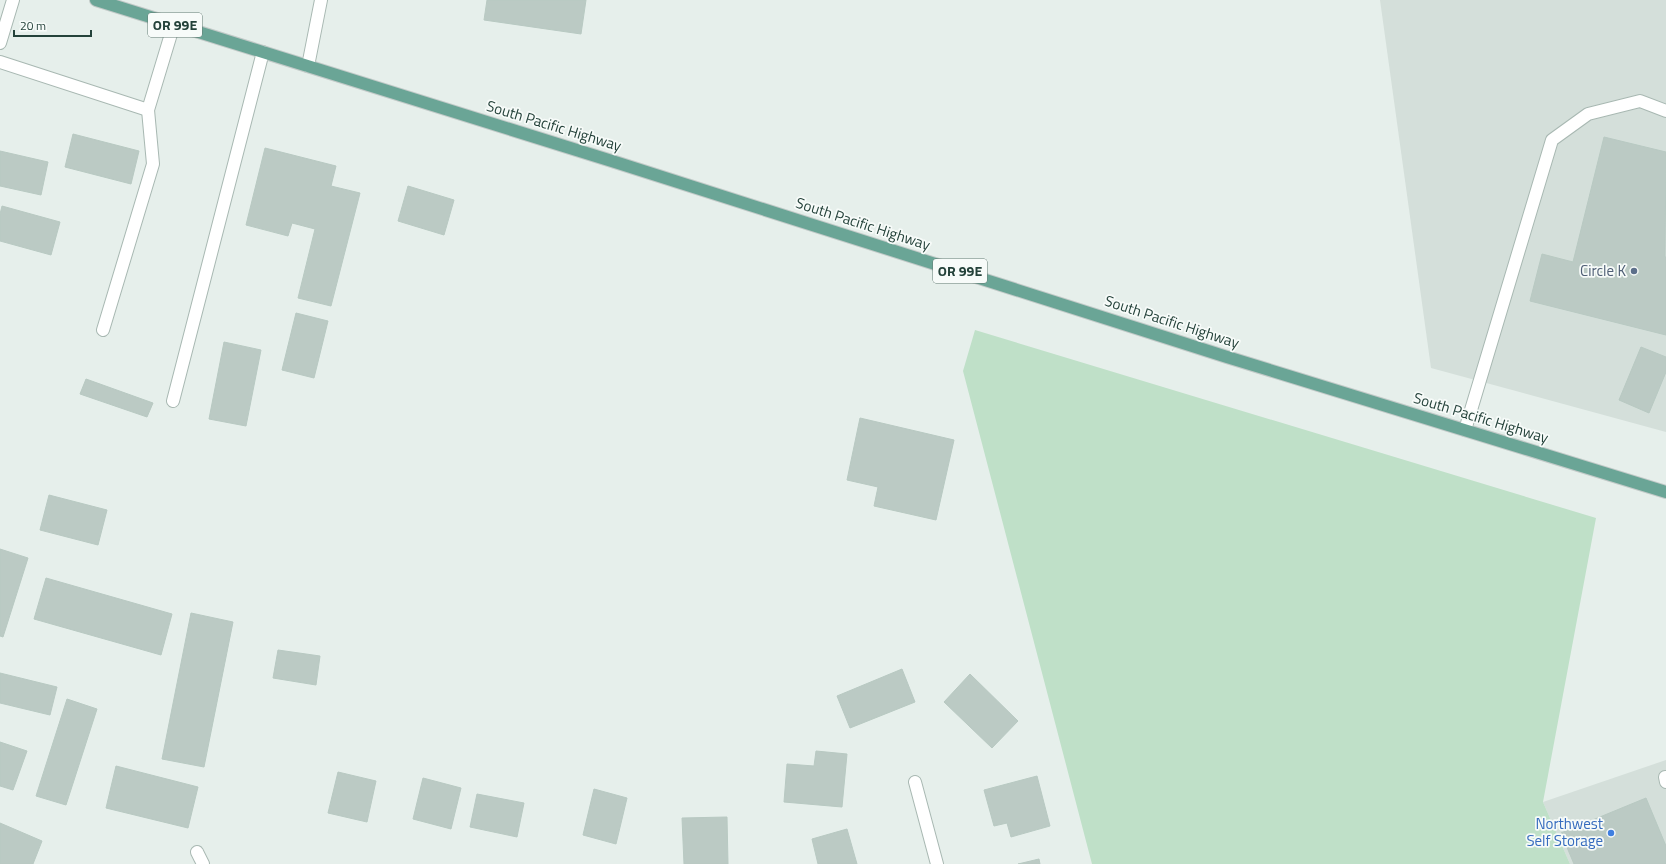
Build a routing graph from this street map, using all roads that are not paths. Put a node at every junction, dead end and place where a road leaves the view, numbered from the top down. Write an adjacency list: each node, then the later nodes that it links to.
1 (13, 0): 5 (street)
2 (99, 0): 4 (main road, South Pacific Highway / OR 99E)
3 (321, 0): 8 (street)
4 (174, 24): 6 (main road, South Pacific Highway / OR 99E); 9 (street)
5 (0, 43)
6 (263, 52): 8 (main road, South Pacific Highway / OR 99E); 12 (street)
7 (0, 62): 9 (street)
8 (308, 66): 13 (main road, South Pacific Highway / OR 99E)
9 (148, 110): 11 (street)
10 (1666, 111): 13 (street)
11 (103, 330)
12 (173, 401)
13 (1465, 430): 14 (main road, South Pacific Highway / OR 99E)
14 (1666, 492)
15 (1666, 776): 17 (street)
16 (915, 782): 20 (street)
17 (1666, 782)
18 (197, 852): 19 (street)
19 (203, 864)
20 (937, 864)

